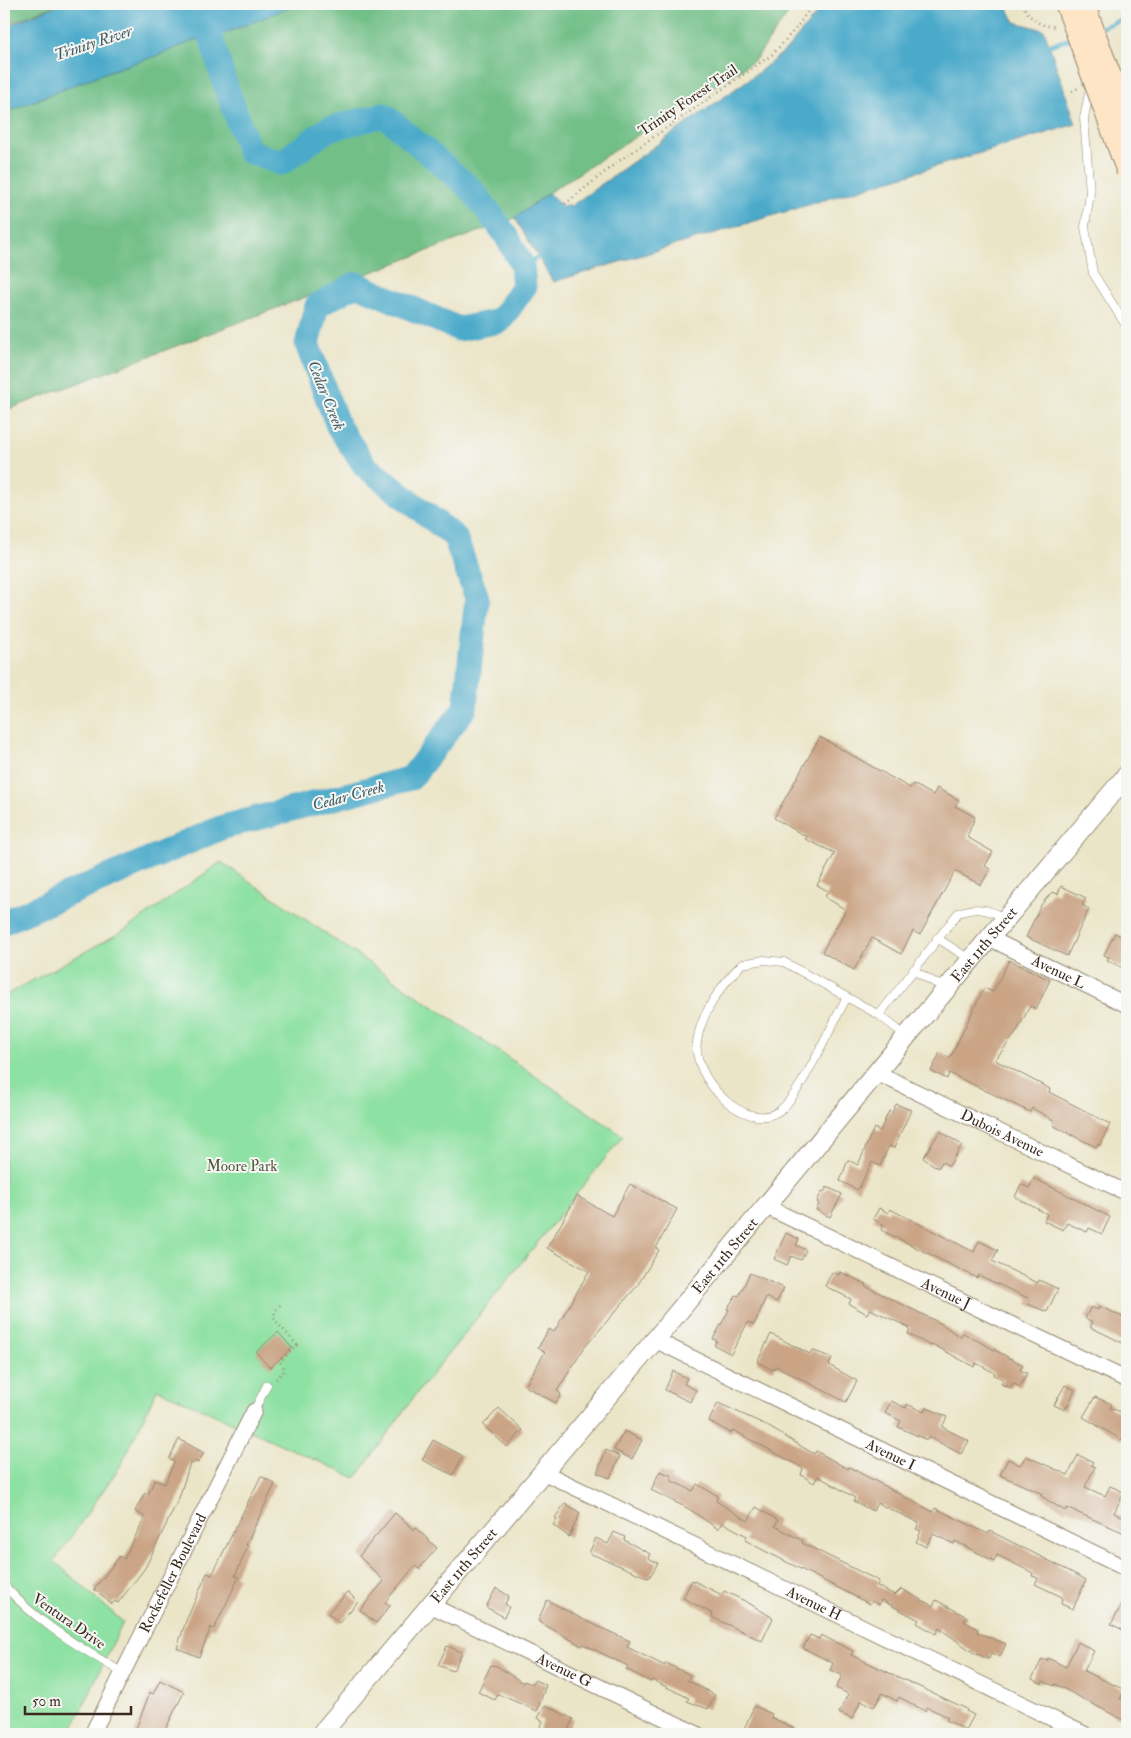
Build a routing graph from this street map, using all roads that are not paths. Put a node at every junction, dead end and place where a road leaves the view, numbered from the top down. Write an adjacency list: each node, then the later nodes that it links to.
1 (1066, 4): 5 (main road, bridge)
2 (1084, 4): 4 (main road, bridge)
3 (1091, 84): 6 (lane)
4 (1127, 121)
5 (1127, 171)
6 (1127, 327)
7 (1127, 775): 8 (street, East 11th Street)
8 (1007, 918): 9 (lane); 10 (street, East 11th Street)
9 (937, 938): 11 (lane); 12 (lane)
10 (991, 939): 11 (street, East 11th Street); 15 (street, Avenue L)
11 (972, 960): 13 (street, East 11th Street)
12 (913, 970): 13 (lane); 16 (lane)
13 (946, 990): 17 (street, East 11th Street)
14 (847, 997): 14 (lane); 16 (lane)
15 (1127, 1005)
16 (878, 1015): 17 (lane)
17 (906, 1036): 18 (street, East 11th Street)
18 (877, 1073): 19 (street, Dubois Avenue); 20 (street, East 11th Street)
19 (1127, 1194)
20 (766, 1206): 21 (street, East 11th Street); 22 (street, Avenue J)
21 (655, 1340): 25 (street, East 11th Street); 26 (street, Avenue I)
22 (1127, 1380)
23 (266, 1385): 24 (lane)
24 (254, 1411): 29 (street, Rockefeller Boulevard)
25 (543, 1472): 28 (street, East 11th Street); 33 (street, Avenue H)
26 (1127, 1569)
27 (4, 1586): 29 (lane, Ventura Drive)
28 (430, 1604): 31 (street, East 11th Street); 32 (street, Avenue G)
29 (123, 1673): 30 (street, Rockefeller Boulevard)
30 (92, 1734)
31 (321, 1734)
32 (697, 1734)
33 (1084, 1734)

